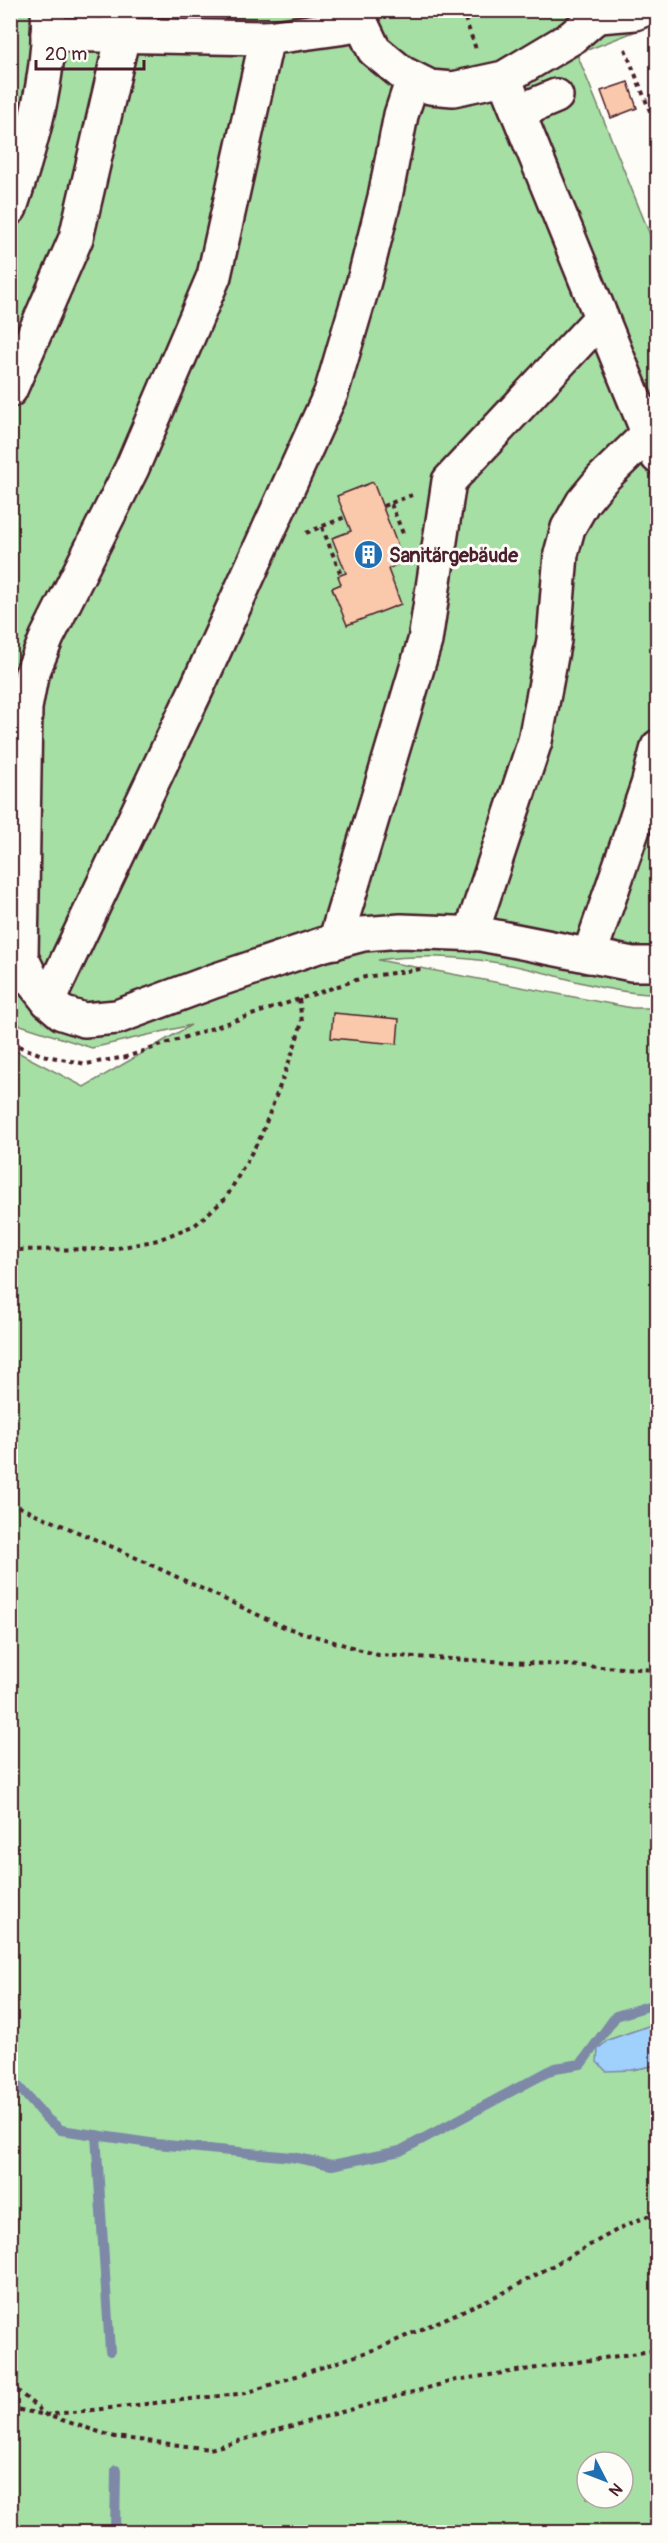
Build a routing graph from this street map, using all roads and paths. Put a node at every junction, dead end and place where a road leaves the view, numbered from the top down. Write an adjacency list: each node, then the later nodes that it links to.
1 (615, 13): 6 (lane); 10 (path)
2 (357, 16): 5 (lane); 7 (lane)
3 (48, 22): 4 (lane); 11 (lane)
4 (120, 23): 5 (lane); 13 (lane)
5 (267, 38): 25 (lane)
6 (504, 78): 7 (lane); 9 (lane)
7 (413, 79): 25 (lane)
8 (556, 96): 9 (lane)
9 (518, 112): 12 (lane)
10 (657, 130)
11 (10, 208)
12 (601, 318): 14 (lane); 21 (lane)
13 (10, 390)
14 (653, 446): 20 (lane)
15 (391, 504): 17 (path)
16 (322, 527): 18 (path)
17 (407, 546)
18 (341, 575)
19 (657, 747): 22 (lane)
20 (471, 934): 21 (lane); 22 (lane)
21 (335, 942): 25 (lane)
22 (589, 956): 23 (lane)
23 (657, 964)
24 (426, 969): 26 (path)
25 (48, 1001)
26 (10, 1250)
27 (10, 1503): 28 (path)
28 (657, 1670)
29 (657, 2212): 33 (path)
30 (657, 2350): 33 (path)
31 (10, 2384): 33 (path)
32 (10, 2408): 33 (path)
33 (46, 2415)

